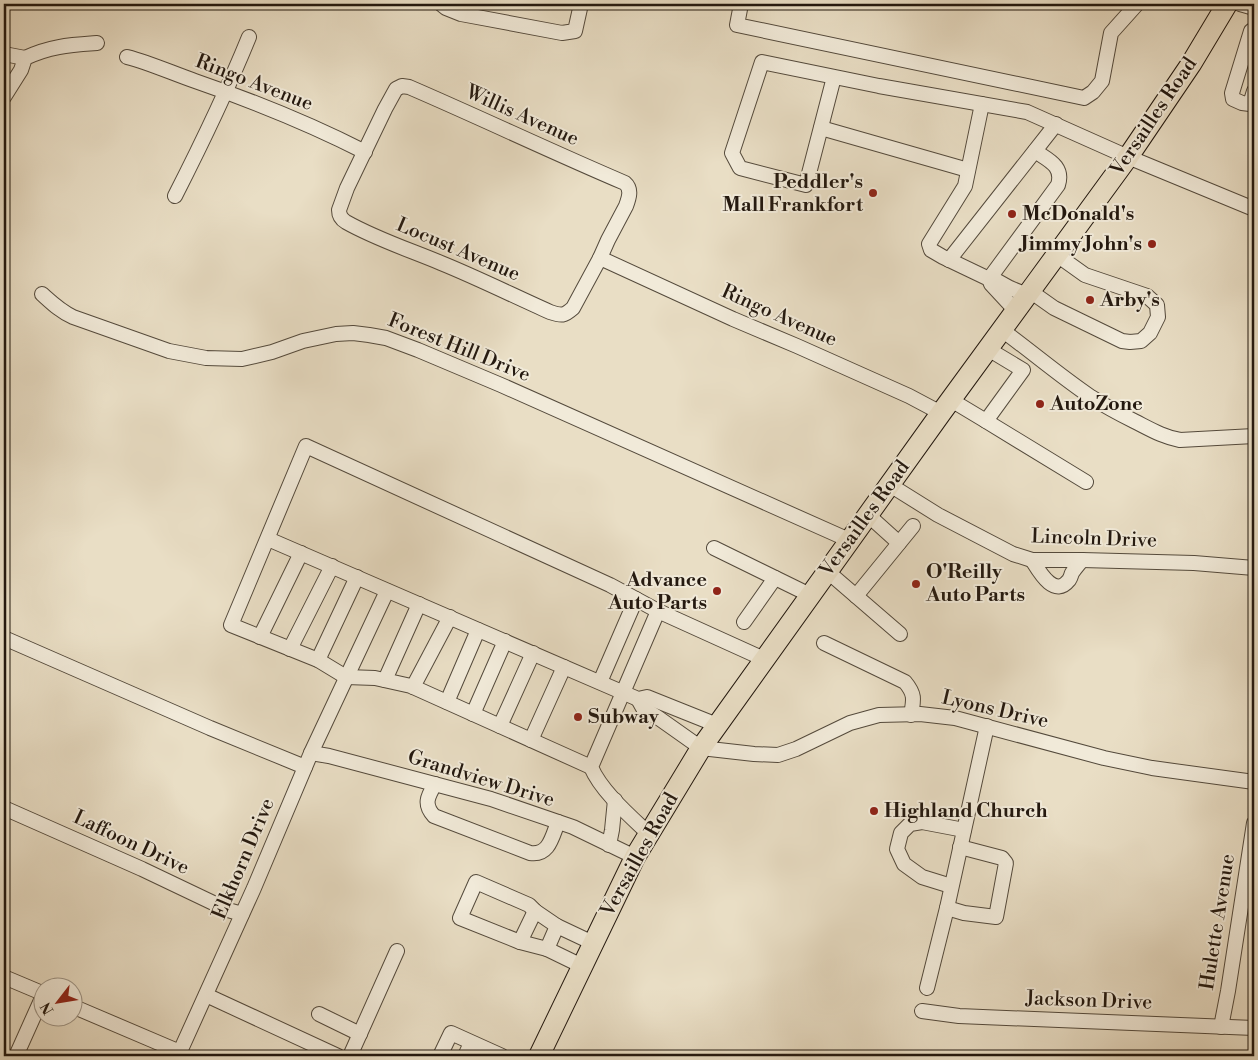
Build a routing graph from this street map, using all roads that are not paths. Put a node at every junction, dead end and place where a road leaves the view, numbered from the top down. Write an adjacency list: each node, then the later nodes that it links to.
1 (441, 4): 2 (street)
2 (581, 4)
3 (741, 4): 4 (street)
4 (1137, 4)
5 (1227, 4): 23 (highway, Versailles Road)
6 (1240, 4): 7 (street)
7 (1254, 8)
8 (1254, 29): 15 (street)
9 (249, 37): 16 (street)
10 (97, 43): 13 (street)
11 (4, 54): 13 (street)
12 (127, 57): 16 (street, Ringo Avenue)
13 (25, 58): 17 (street)
14 (834, 77): 18 (street); 20 (street); 20 (street)
15 (1254, 90)
16 (226, 92): 22 (street, Ringo Avenue); 25 (street)
17 (4, 97)
18 (982, 104): 19 (street); 24 (street)
19 (1056, 124): 21 (street); 23 (street)
20 (821, 128): 24 (street)
21 (1035, 151): 29 (street); 30 (street)
22 (365, 152): 28 (street, Locust Avenue); 28 (street, Willis Avenue)
23 (1128, 157): 26 (street); 27 (highway, Versailles Road)
24 (968, 170): 29 (street)
25 (176, 196)
26 (1254, 209)
27 (1057, 255): 32 (highway, Versailles Road); 32 (street)
28 (600, 258): 35 (street, Ringo Avenue)
29 (946, 258): 30 (street)
30 (989, 279): 32 (street)
31 (42, 294): 43 (street, Forest Hill Drive)
32 (1025, 299): 33 (highway, Versailles Road)
33 (1002, 330): 34 (highway, Versailles Road); 37 (street)
34 (988, 349): 35 (highway, Versailles Road); 36 (street)
35 (946, 407): 36 (street, Ringo Avenue); 39 (highway, Versailles Road)
36 (986, 421): 38 (street, Ringo Avenue)
37 (1254, 436)
38 (1086, 482)
39 (890, 485): 40 (highway, Versailles Road); 47 (street, Lincoln Drive)
40 (868, 515): 43 (highway, Versailles Road); 44 (street)
41 (913, 526): 44 (street)
42 (268, 539): 46 (street); 57 (street); 64 (street)
43 (849, 540): 51 (highway, Versailles Road)
44 (899, 543): 56 (street)
45 (714, 548): 53 (street)
46 (301, 553): 49 (street); 64 (street)
47 (1032, 560): 48 (street, Lincoln Drive); 48 (street)
48 (1082, 560): 50 (street, Lincoln Drive)
49 (332, 566): 52 (street); 68 (street)
50 (1254, 568)
51 (828, 571): 55 (highway, Versailles Road); 56 (street)
52 (357, 577): 54 (street); 71 (street)
53 (775, 578): 55 (street); 61 (street)
54 (387, 591): 58 (street); 73 (street, Elkhorn Drive)
55 (810, 595): 70 (highway, Versailles Road)
56 (856, 596): 63 (street)
57 (636, 599): 59 (street); 75 (street)
58 (419, 604): 60 (street); 74 (street)
59 (658, 611): 70 (street); 77 (street)
60 (450, 617): 62 (street); 76 (street)
61 (744, 622)
62 (478, 630): 66 (street); 79 (street)
63 (900, 634)
64 (260, 636): 68 (street)
65 (4, 638): 88 (street)
66 (505, 641): 69 (street); 80 (street)
67 (824, 643): 81 (street)
68 (290, 649): 71 (street)
69 (533, 654): 72 (street); 83 (street)
70 (764, 659): 82 (highway, Versailles Road)
71 (318, 660): 73 (street)
72 (564, 667): 75 (street); 85 (street)
73 (346, 677): 74 (street); 87 (street, Elkhorn Drive)
74 (385, 680): 76 (street)
75 (600, 682): 77 (street)
76 (413, 687): 79 (street)
77 (623, 692): 78 (street); 89 (street)
78 (638, 699): 82 (street); 86 (street)
79 (447, 702): 80 (street)
80 (473, 714): 83 (street)
81 (911, 714): 84 (street, Lyons Drive); 86 (street, Lyons Drive)
82 (717, 725): 86 (highway, Versailles Road)
83 (500, 726): 85 (street)
84 (987, 726): 90 (street, Lyons Drive); 96 (street)
85 (531, 740): 89 (street)
86 (701, 748): 97 (highway, Versailles Road)
87 (311, 753): 88 (street, Elkhorn Drive); 91 (street, Grandview Drive)
88 (305, 767): 104 (street, Elkhorn Drive)
89 (591, 767): 92 (street)
90 (1254, 782)
91 (435, 784): 94 (street, Grandview Drive); 94 (street)
92 (615, 800): 97 (street); 98 (street)
93 (4, 808): 104 (street, Laffoon Drive)
94 (558, 822): 98 (street, Grandview Drive)
95 (1254, 823): 119 (street, Hulette Avenue)
96 (964, 830): 99 (street); 101 (street)
97 (649, 834): 100 (highway, Versailles Road)
98 (610, 845): 100 (street, Grandview Drive)
99 (960, 847): 101 (street); 102 (street)
100 (635, 857): 107 (highway, Versailles Road)
101 (951, 886): 102 (street)
102 (947, 908): 112 (street)
103 (535, 911): 105 (street); 106 (street); 106 (street)
104 (242, 914): 114 (street, Elkhorn Drive)
105 (557, 926): 107 (street); 108 (street)
106 (520, 942): 108 (street)
107 (593, 943): 110 (highway, Versailles Road)
108 (547, 949): 110 (street)
109 (397, 951): 121 (street)
110 (582, 966): 131 (highway, Versailles Road)
111 (4, 977): 113 (street)
112 (927, 988)
113 (32, 989)
114 (206, 995): 123 (street); 124 (street, Elkhorn Drive)
115 (82, 1010): 124 (street)
116 (922, 1011): 119 (street, Jackson Drive)
117 (319, 1014): 121 (street)
118 (32, 1020): 125 (street)
119 (1221, 1027): 120 (street, Jackson Drive)
120 (1254, 1028)
121 (360, 1034): 127 (street)
122 (472, 1043): 128 (street); 129 (street); 130 (street)
123 (318, 1052): 126 (street)
124 (179, 1054)
125 (16, 1056)
126 (338, 1056)
127 (350, 1056)
128 (440, 1056)
129 (465, 1056)
130 (502, 1056)
131 (539, 1056)

